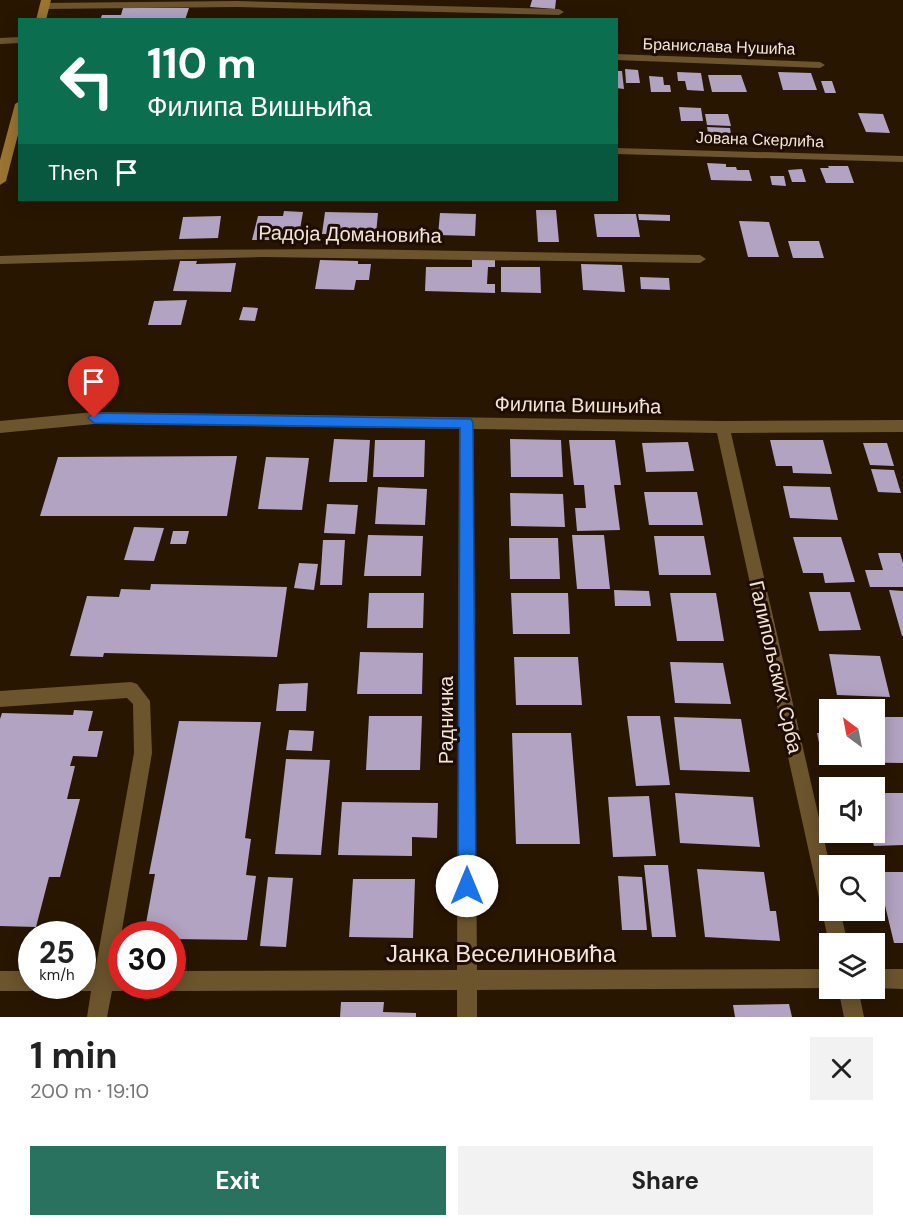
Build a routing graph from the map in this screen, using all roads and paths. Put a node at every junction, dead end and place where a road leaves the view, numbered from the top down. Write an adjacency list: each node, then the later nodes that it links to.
1 (45, 3): 2 (street); 3 (main road)
2 (559, 12)
3 (41, 18)
4 (18, 40): 5 (street)
5 (0, 41)
6 (618, 57): 7 (street, Бранислава Нушића)
7 (820, 65)
8 (17, 126): 11 (main road)
9 (618, 151): 10 (street, Јована Скерлића)
10 (903, 159)
11 (0, 180)
12 (0, 260): 13 (street, Радоја Домановића)
13 (700, 260)
14 (466, 423): 16 (street, Филипа Вишњића); 17 (street, Филипа Вишњића); 21 (street, Радничка)
15 (903, 426): 17 (street, Филипа Вишњића)
16 (0, 427)
17 (723, 427): 19 (street, Галипољских Срба)
18 (0, 699): 20 (street)
19 (819, 859)
20 (121, 921)
21 (467, 979): 22 (street, Јанка Веселиновића); 27 (street, Јанка Веселиновића); 31 (street, Радничка)
22 (819, 979)
23 (885, 979): 24 (street)
24 (903, 979)
25 (0, 981): 26 (street)
26 (18, 981)
27 (186, 981)
28 (108, 992): 30 (street)
29 (850, 999): 32 (street)
30 (97, 1017)
31 (467, 1017)
32 (854, 1017)

